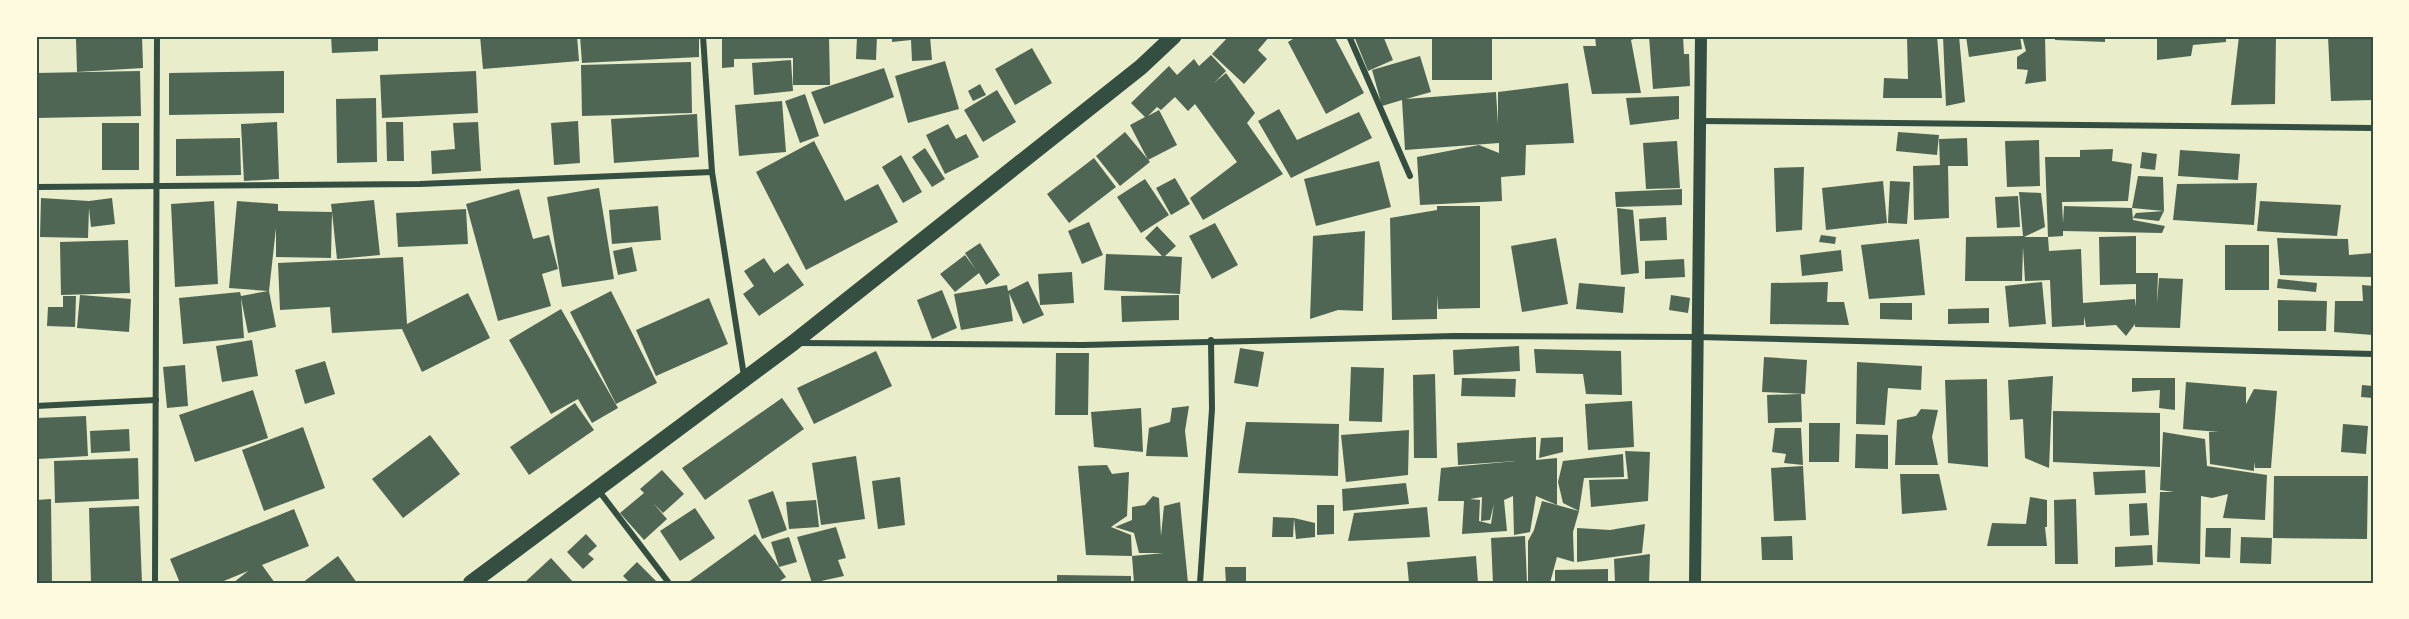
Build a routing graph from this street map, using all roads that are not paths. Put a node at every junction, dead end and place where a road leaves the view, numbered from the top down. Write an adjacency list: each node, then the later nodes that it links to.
1 (157, 36): 10 (street)
2 (703, 36): 8 (street)
3 (1174, 36): 14 (highway)
4 (1349, 36): 9 (street)
5 (1701, 36): 6 (main road)
6 (1700, 121): 7 (street); 12 (main road)
7 (2373, 128)
8 (712, 172): 10 (street); 16 (street)
9 (1410, 176)
10 (157, 184): 11 (street); 17 (street)
11 (36, 187)
12 (1698, 337): 13 (street); 15 (street); 24 (main road)
13 (1211, 340): 14 (street); 23 (street)
14 (794, 343): 16 (highway)
15 (2373, 354)
16 (745, 379): 19 (highway)
17 (156, 400): 18 (street); 20 (street)
18 (36, 406)
19 (598, 490): 21 (highway); 22 (street)
20 (155, 583)
21 (471, 583)
22 (669, 583)
23 (1200, 583)
24 (1695, 583)

